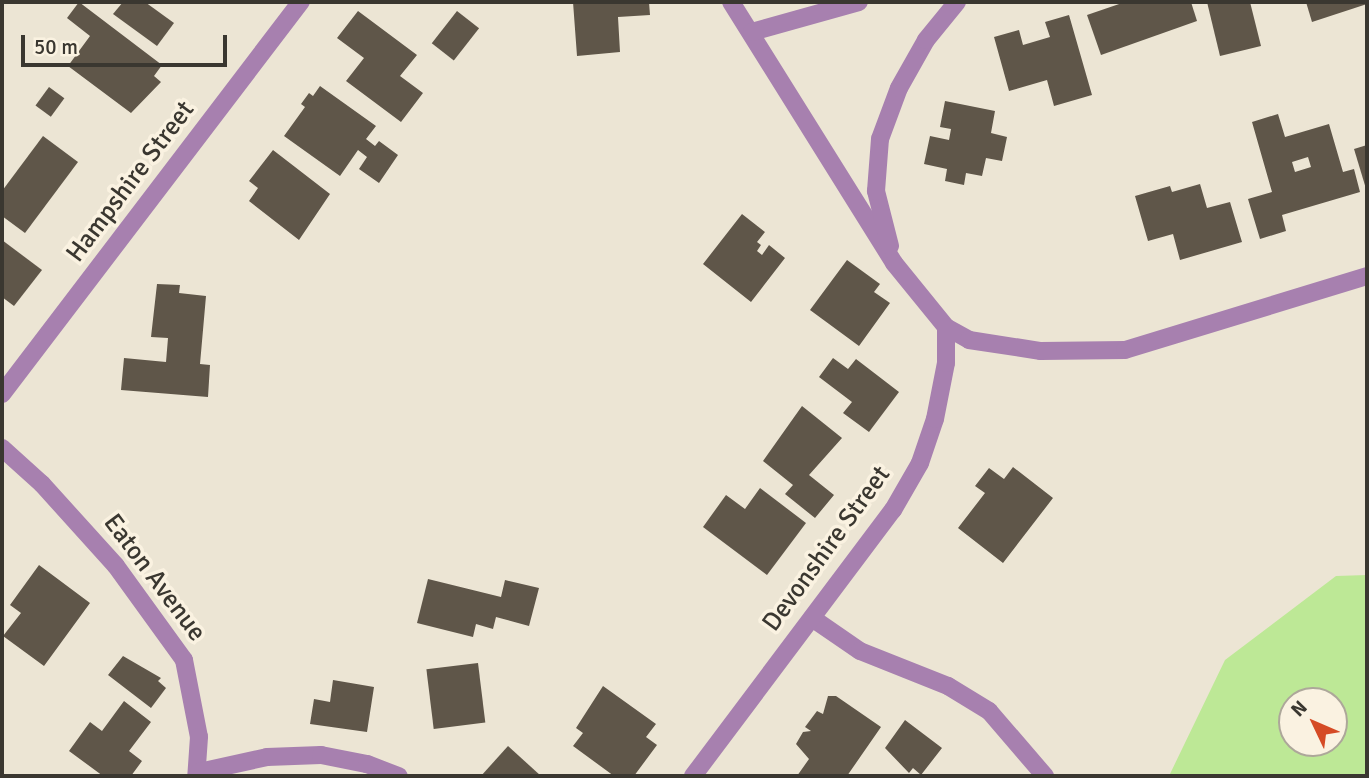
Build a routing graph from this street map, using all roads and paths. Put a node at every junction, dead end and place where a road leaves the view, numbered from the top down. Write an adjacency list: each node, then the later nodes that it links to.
1 (301, 2): 9 (street, Hampshire Street)
2 (731, 2): 5 (street)
3 (859, 2): 5 (street)
4 (957, 2): 6 (street)
5 (752, 32): 6 (street)
6 (894, 263): 8 (street)
7 (1367, 276): 8 (street)
8 (946, 327): 11 (street, Devonshire Street)
9 (2, 394)
10 (2, 448): 12 (street, Eaton Avenue)
11 (812, 618): 14 (street, Devonshire Street); 15 (street)
12 (197, 774): 13 (street)
13 (399, 776)
14 (693, 776)
15 (1045, 776)

